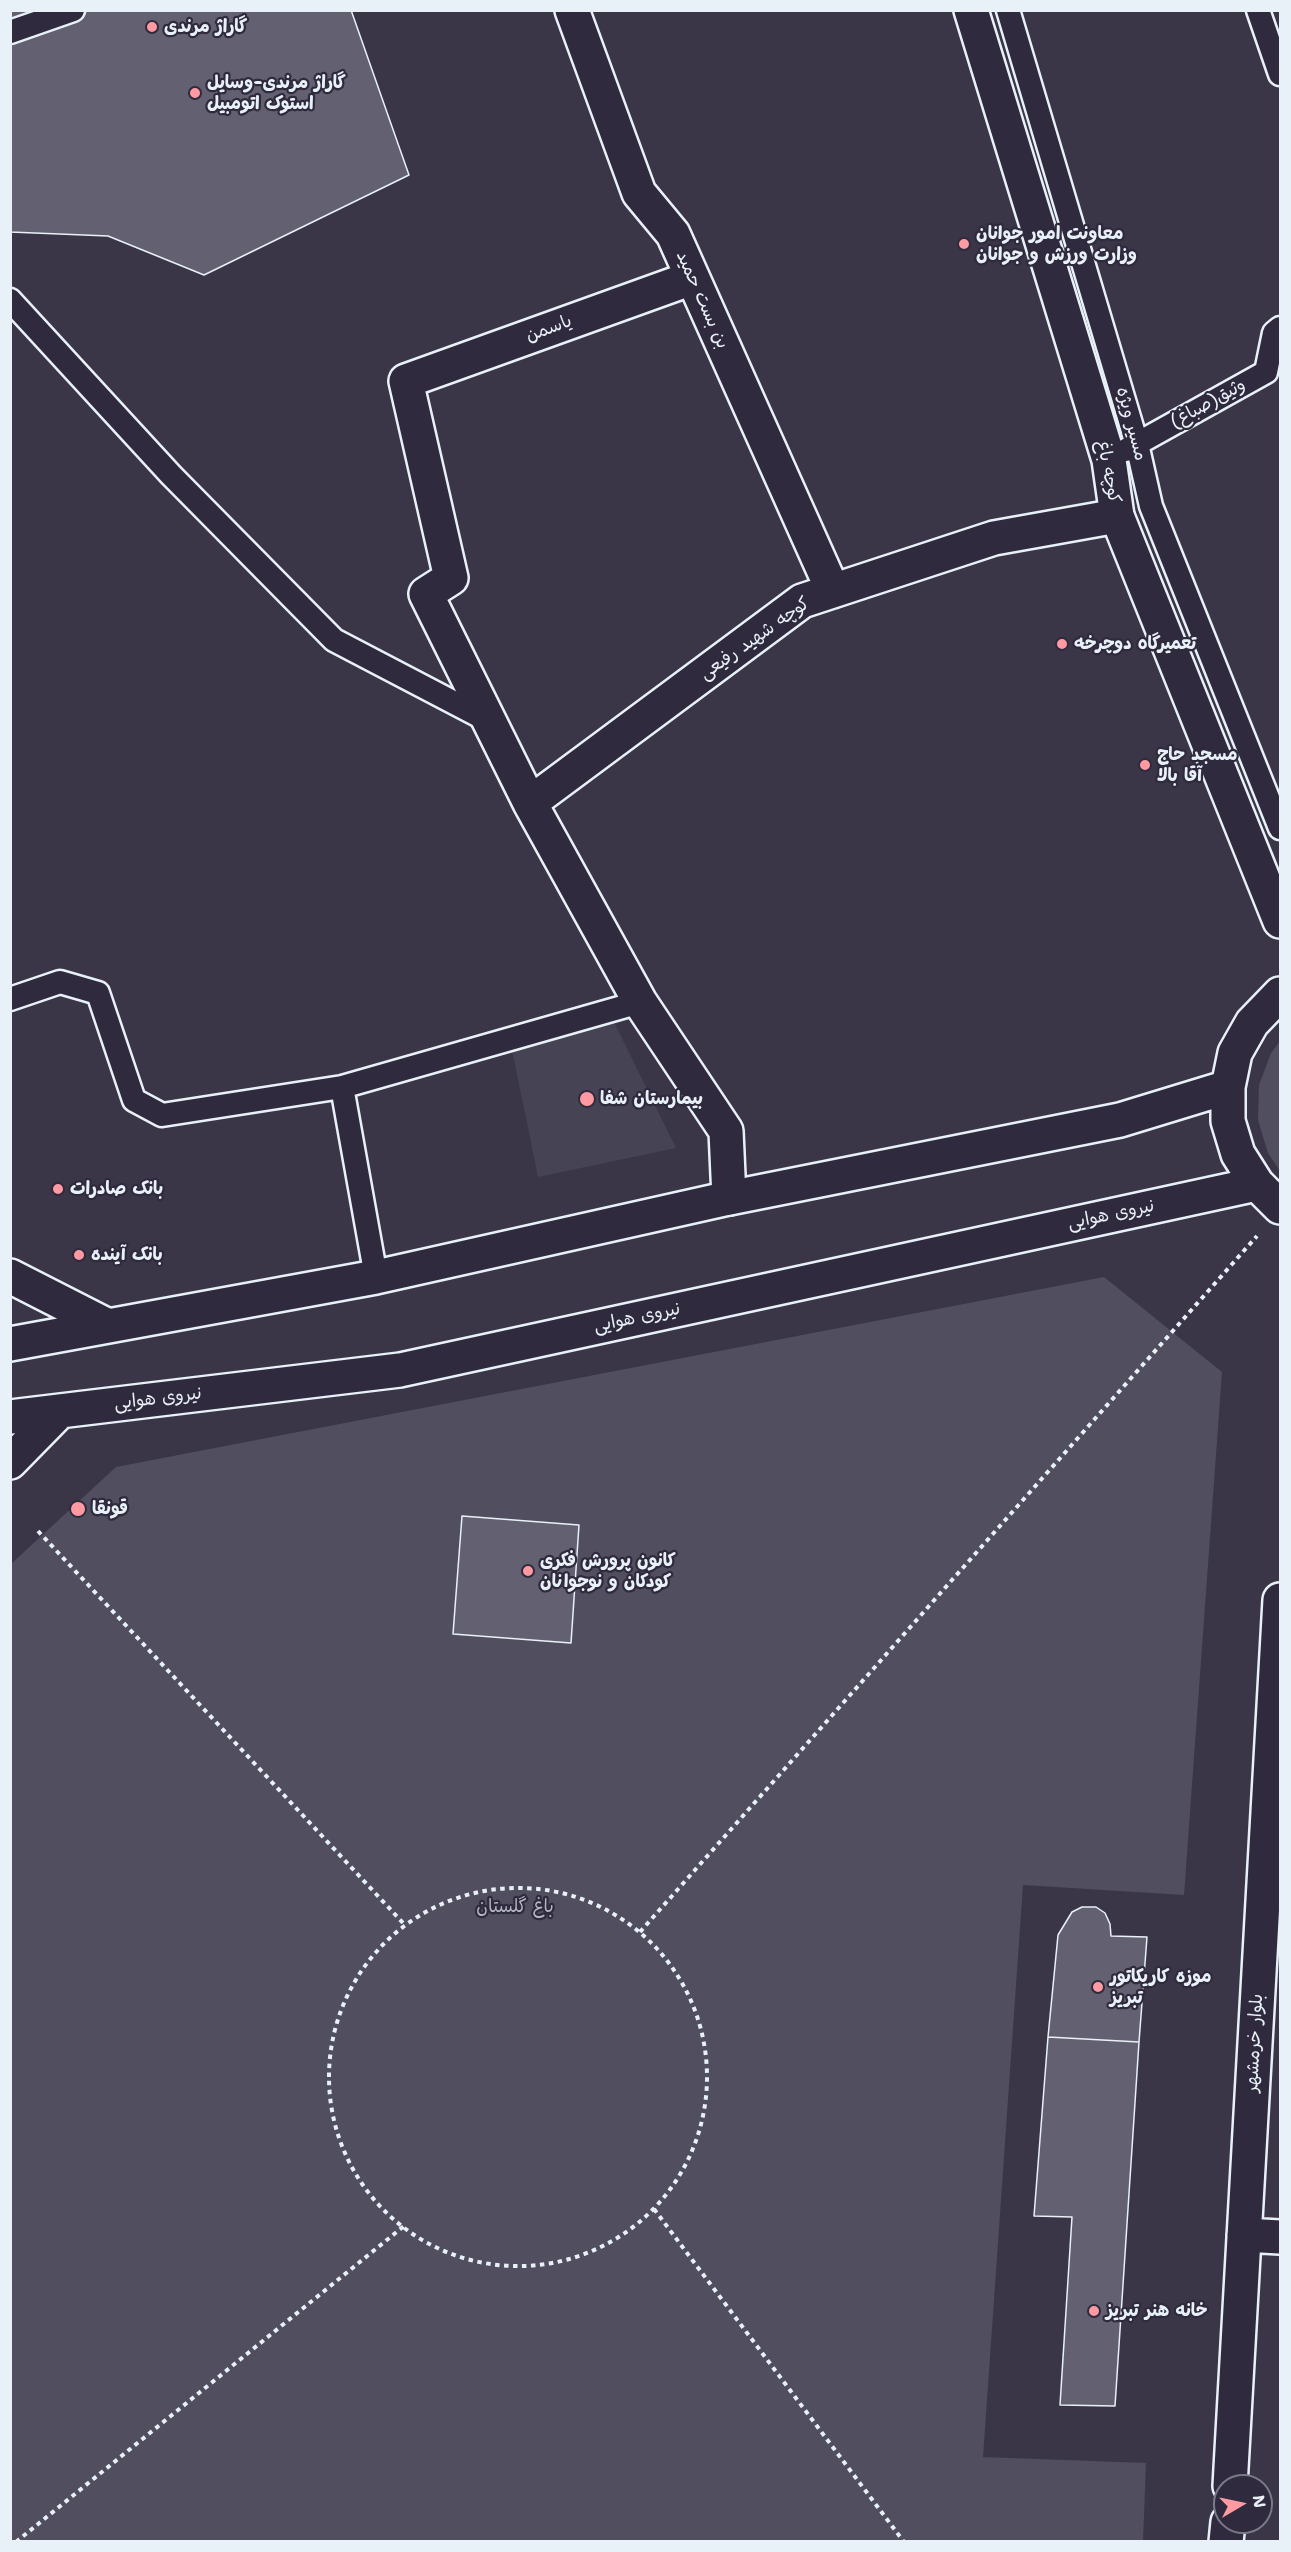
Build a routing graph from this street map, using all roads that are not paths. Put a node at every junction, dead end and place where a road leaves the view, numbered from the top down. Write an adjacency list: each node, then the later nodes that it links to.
1 (73, 10): 6 (lane)
2 (572, 10): 8 (main road, بن بست حمید)
3 (971, 10): 12 (main road, کوچه باغ)
4 (1008, 10): 11 (lane, مسیر ویژه)
5 (1258, 10): 7 (lane)
6 (10, 32)
7 (1281, 74)
8 (692, 278): 14 (main road, بن بست حمید); 15 (main road, یاسمن)
9 (10, 300): 15 (lane)
10 (1281, 328): 11 (lane, وثیق(صباغ))
11 (1137, 444): 12 (lane, وثیق(صباغ)); 17 (lane, مسیر ویژه)
12 (1108, 459): 13 (main road, کوچه باغ)
13 (1117, 516): 14 (main road, کوچه شهید رفیعی); 18 (main road, کوچه باغ)
14 (834, 591): 16 (main road, کوچه شهید رفیعی)
15 (489, 721): 16 (main road)
16 (530, 803): 21 (main road)
17 (1281, 828)
18 (1281, 921)
19 (1281, 994): 22 (main road)
20 (10, 999): 23 (lane)
21 (640, 1002): 23 (lane); 25 (main road)
22 (1228, 1087): 24 (main road); 25 (main road)
23 (342, 1088): 28 (lane)
24 (1257, 1184): 26 (main road); 31 (main road, نیروی هوایی)
25 (729, 1198): 28 (main road)
26 (1273, 1217)
27 (10, 1276): 29 (main road)
28 (376, 1276): 29 (main road)
29 (108, 1326): 30 (main road)
30 (10, 1344)
31 (60, 1411): 32 (main road, نیروی هوایی); 33 (main road)
32 (10, 1417)
33 (10, 1461)
34 (1281, 1600): 35 (main road, بلوار خرمشهر)
35 (1244, 2235): 36 (main road); 37 (main road, بلوار خرمشهر)
36 (1281, 2237)
37 (1231, 2474)

